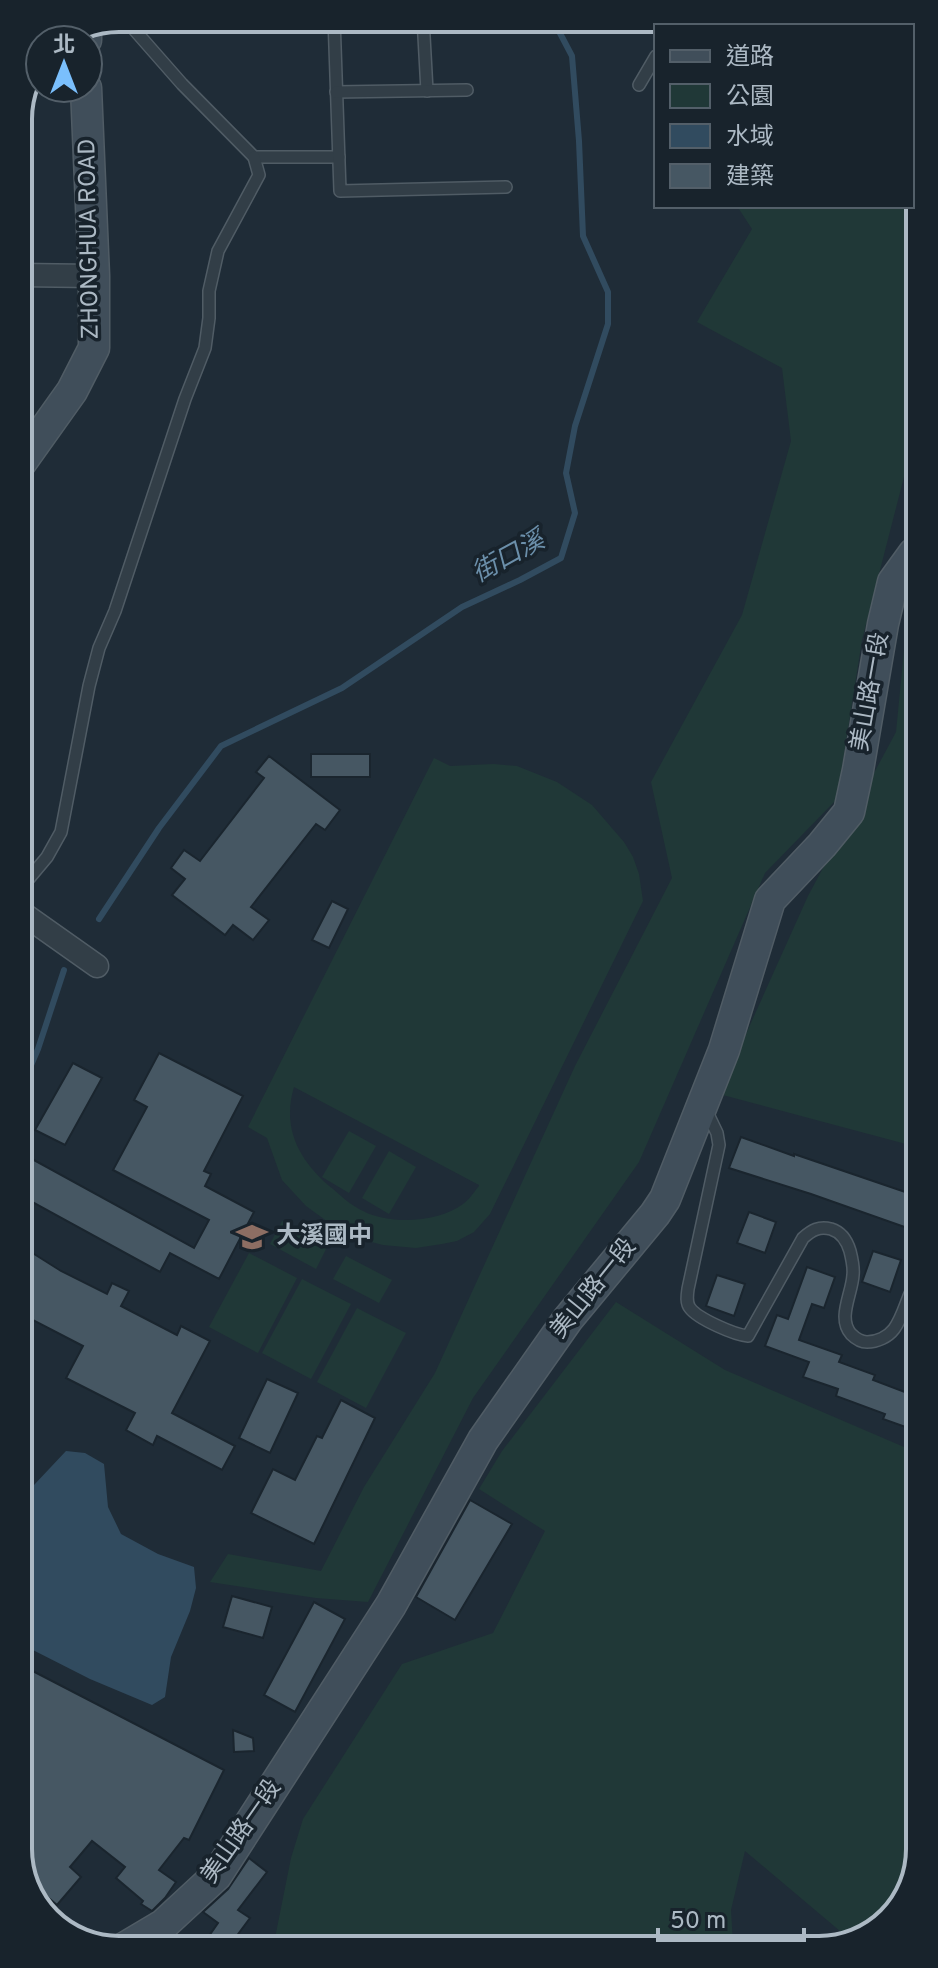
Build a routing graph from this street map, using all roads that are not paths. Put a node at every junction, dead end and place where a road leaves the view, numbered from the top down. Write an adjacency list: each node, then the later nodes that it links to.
1 (136, 32): 10 (lane)
2 (334, 32): 8 (lane)
3 (424, 32): 7 (lane)
4 (654, 59): 5 (lane)
5 (639, 85)
6 (467, 90): 7 (lane)
7 (427, 91): 8 (lane)
8 (336, 92): 11 (lane)
9 (87, 104): 14 (street, ZHONGHUA ROAD)
10 (254, 157): 11 (lane); 17 (lane)
11 (339, 157): 12 (lane)
12 (506, 187)
13 (32, 275): 14 (street)
14 (94, 276): 15 (street, ZHONGHUA ROAD)
15 (32, 447)
16 (906, 564): 20 (street, 美山路一段)
17 (32, 875)
18 (32, 920): 19 (street)
19 (97, 966)
20 (703, 1104): 21 (lane); 22 (street, 美山路一段)
21 (906, 1306)
22 (145, 1936)

